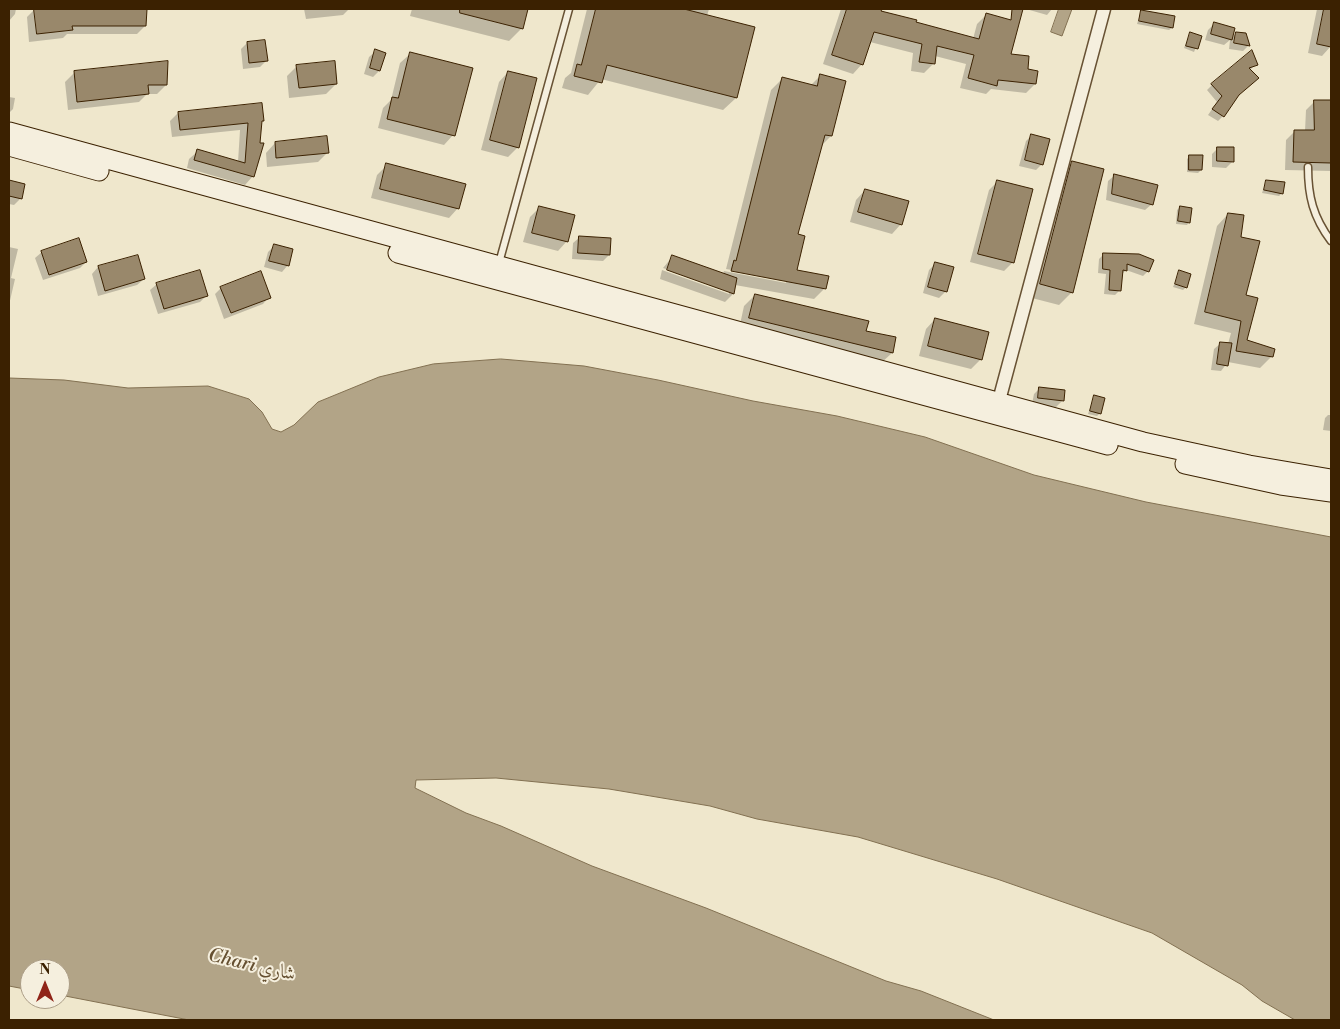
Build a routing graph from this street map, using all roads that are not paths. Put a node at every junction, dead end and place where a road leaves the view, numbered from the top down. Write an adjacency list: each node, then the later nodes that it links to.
1 (569, 9): 8 (lane)
2 (1104, 9): 9 (street)
3 (9, 132): 5 (main road)
4 (9, 146): 5 (main road)
5 (50, 150): 8 (main road)
6 (1308, 167): 7 (lane)
7 (1331, 240)
8 (497, 272): 9 (main road)
9 (997, 408): 10 (main road); 11 (main road)
10 (1331, 479)
11 (1331, 492)

